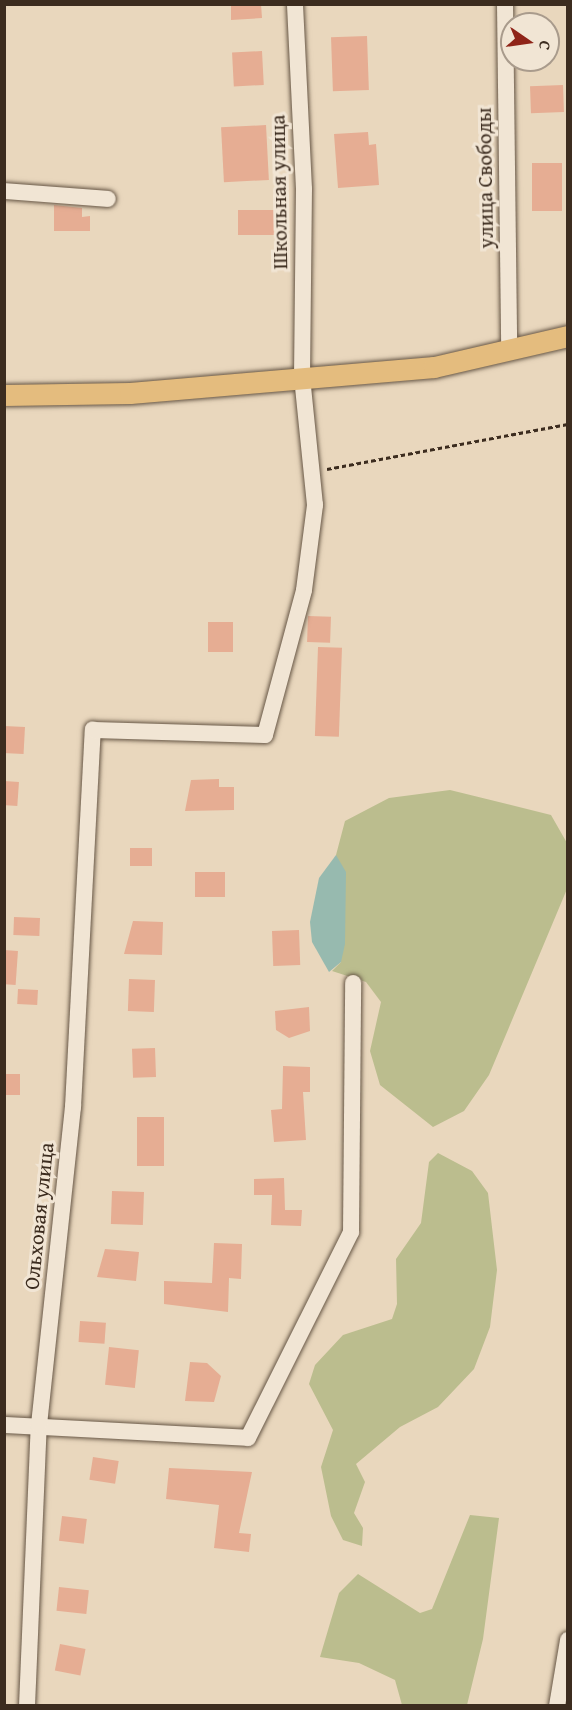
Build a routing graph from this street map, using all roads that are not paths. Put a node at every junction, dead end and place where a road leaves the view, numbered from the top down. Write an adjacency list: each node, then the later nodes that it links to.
1 (295, 4): 7 (street, Школьная улица)
2 (506, 4): 6 (street, улица Свободы)
3 (4, 190): 4 (street)
4 (108, 199)
5 (567, 336): 6 (main road)
6 (509, 350): 7 (main road)
7 (302, 378): 8 (main road); 9 (street, Школьная улица)
8 (4, 395)
9 (93, 730): 12 (street, Ольховая улица)
10 (353, 983): 12 (street)
11 (4, 1425): 12 (street)
12 (39, 1425): 14 (street, Ольховая улица)
13 (567, 1640): 15 (street)
14 (27, 1706)
15 (557, 1706)

